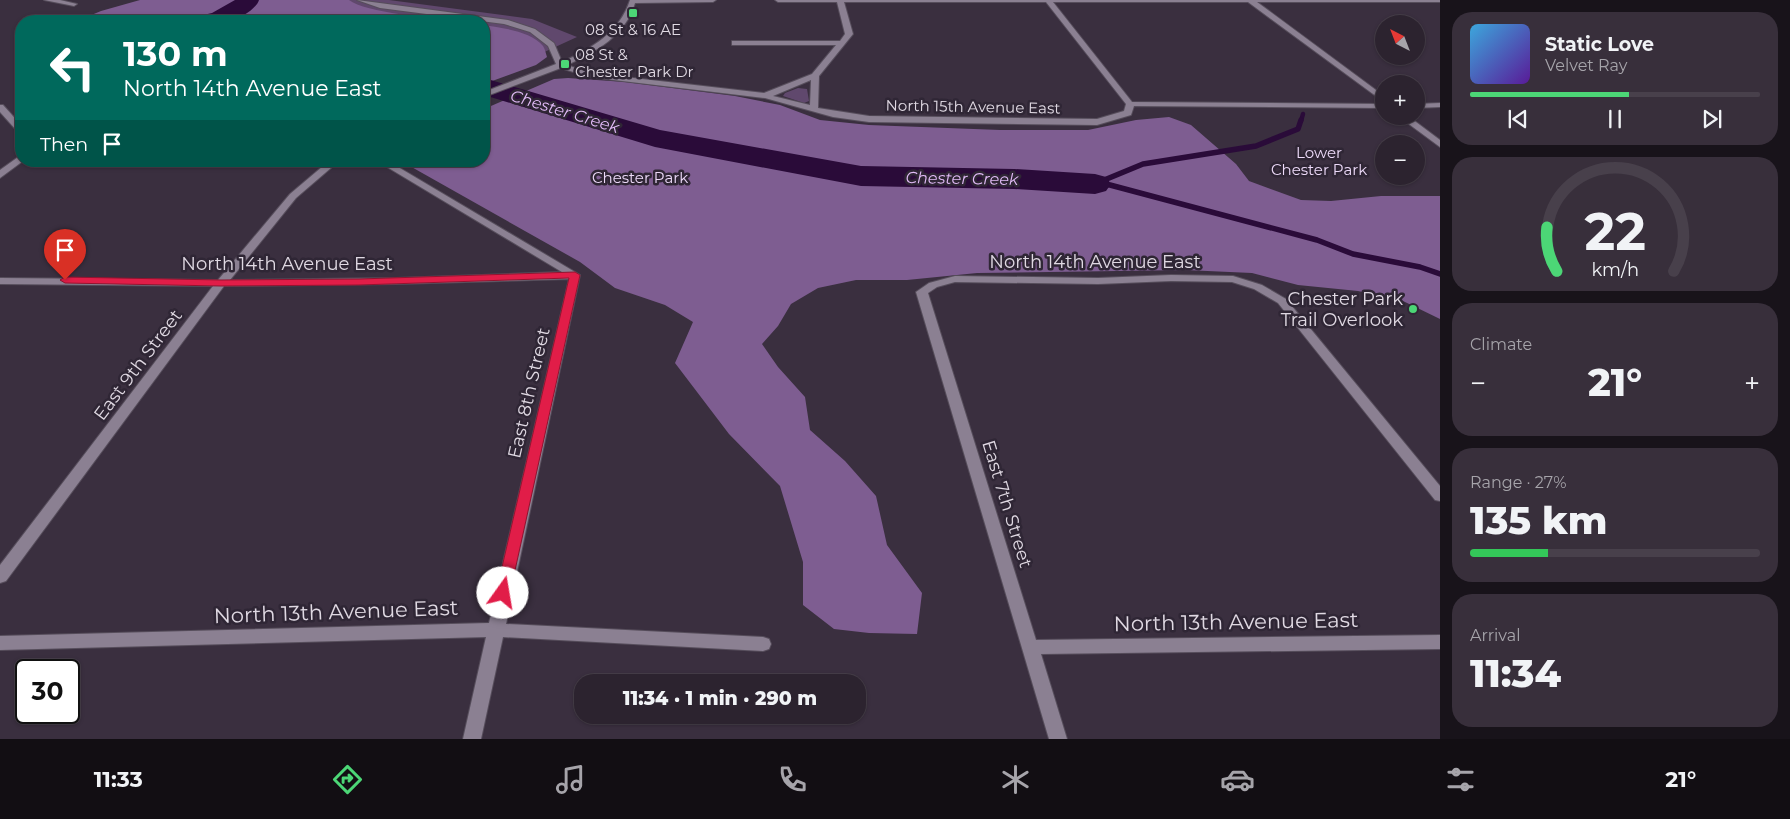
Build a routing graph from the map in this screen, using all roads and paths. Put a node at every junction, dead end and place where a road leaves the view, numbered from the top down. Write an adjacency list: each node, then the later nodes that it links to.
1 (47, 0): 10 (street)
2 (360, 0): 11 (street)
3 (633, 0): 4 (street); 15 (street)
4 (713, 0)
5 (778, 0): 6 (street)
6 (840, 0): 7 (street); 14 (street)
7 (1048, 0): 8 (street); 20 (street)
8 (1250, 0): 9 (street); 18 (street)
9 (1440, 0)
10 (74, 4)
11 (459, 15)
12 (490, 18): 15 (street)
13 (736, 43): 14 (street)
14 (842, 43): 16 (street)
15 (560, 65): 17 (street); 19 (street, North 15th Avenue East)
16 (815, 76): 19 (street); 24 (street)
17 (490, 93)
18 (1375, 93)
19 (765, 96): 24 (street, North 15th Avenue East)
20 (1130, 104): 22 (street); 24 (street, North 15th Avenue East)
21 (1440, 105): 23 (street)
22 (1375, 106)
23 (1425, 106)
24 (814, 109)
25 (2, 111): 26 (street)
26 (15, 124)
27 (1414, 125): 28 (street)
28 (1440, 144)
29 (15, 163): 32 (street)
30 (328, 167): 35 (street, East 9th Street)
31 (391, 167): 33 (street)
32 (0, 175)
33 (575, 275): 35 (street, North 14th Avenue East); 39 (street, East 8th Street)
34 (0, 281): 35 (street, North 14th Avenue East)
35 (221, 283): 38 (street, East 9th Street)
36 (933, 285): 37 (street, North 14th Avenue East); 43 (street, East 7th Street)
37 (1440, 496)
38 (0, 578)
39 (495, 630): 41 (street, North 13th Avenue East); 42 (street, North 13th Avenue East); 44 (street, East 8th Street)
40 (1440, 642): 43 (street, North 13th Avenue East)
41 (0, 643)
42 (763, 644)
43 (1032, 647): 45 (street, East 7th Street)
44 (472, 739)
45 (1058, 739)

